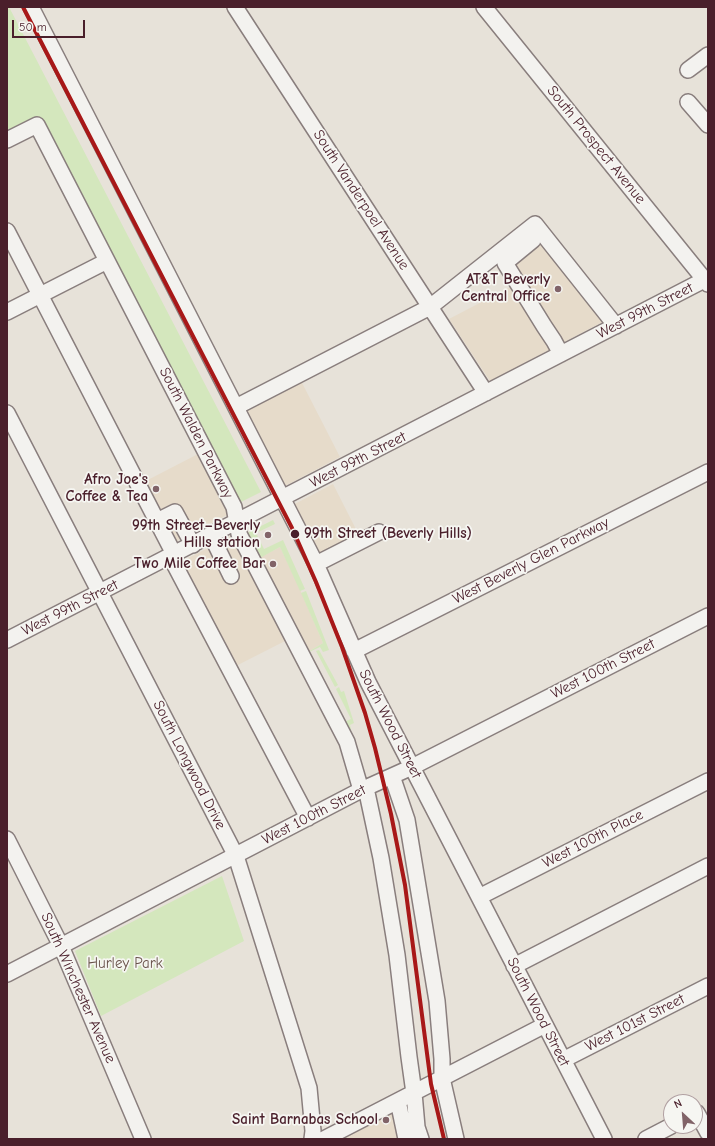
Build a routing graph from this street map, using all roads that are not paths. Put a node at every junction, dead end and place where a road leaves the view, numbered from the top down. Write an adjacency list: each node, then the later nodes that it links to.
1 (31, 7): 19 (street, South Wood Street)
2 (236, 7): 14 (street, South Vanderpoel Avenue)
3 (484, 7): 12 (street, South Prospect Avenue)
4 (708, 55): 5 (street)
5 (688, 70)
6 (688, 102): 7 (street)
7 (708, 125)
8 (7, 140): 11 (street, South Walden Parkway)
9 (7, 231): 13 (street)
10 (533, 240): 17 (street)
11 (107, 261): 13 (street); 24 (street, South Walden Parkway)
12 (707, 281): 16 (street, West 99th Street)
13 (40, 295): 15 (street); 23 (street)
14 (430, 307): 16 (street); 18 (street, South Vanderpoel Avenue); 19 (street)
15 (7, 312)
16 (616, 326): 17 (street, West 99th Street)
17 (561, 354): 18 (street, West 99th Street)
18 (486, 393): 22 (street, West 99th Street)
19 (236, 407): 22 (street, South Wood Street)
20 (7, 413): 31 (street, South Longwood Drive)
21 (708, 472): 34 (street, West Beverly Glen Parkway)
22 (283, 498): 24 (street, West 99th Street); 29 (street, South Wood Street)
23 (157, 521): 27 (street); 28 (street)
24 (237, 522): 26 (street, West 99th Street); 38 (street, South Walden Parkway)
25 (378, 532): 29 (street)
26 (211, 535): 27 (street, West 99th Street); 30 (street)
27 (192, 544): 28 (street, West 99th Street)
28 (172, 555): 31 (street, West 99th Street); 39 (street)
29 (316, 564): 34 (street, South Wood Street)
30 (231, 576)
31 (99, 592): 33 (street, West 99th Street); 41 (street, South Longwood Drive)
32 (708, 616): 35 (street, West 100th Street)
33 (7, 640)
34 (354, 651): 35 (street, South Wood Street)
35 (412, 767): 36 (street, West 100th Street); 43 (street, South Wood Street)
36 (392, 776): 38 (street, West 100th Street); 50 (street)
37 (708, 781): 43 (street, West 100th Place)
38 (364, 789): 39 (street, West 100th Street); 51 (street, South Walden Parkway)
39 (308, 818): 41 (street, West 100th Street)
40 (7, 839): 44 (street, South Winchester Avenue)
41 (236, 856): 44 (street, West 100th Street); 57 (street, South Longwood Drive)
42 (708, 866): 45 (street)
43 (479, 897): 45 (street, South Wood Street)
44 (61, 946): 46 (street, West 100th Street); 56 (street, South Winchester Avenue)
45 (514, 966): 48 (street, South Wood Street)
46 (7, 974)
47 (708, 986): 49 (street, West 101st Street)
48 (545, 1025): 49 (street, South Wood Street); 50 (street)
49 (563, 1060): 62 (street, South Wood Street)
50 (442, 1078): 51 (street); 61 (street)
51 (414, 1092): 52 (street); 60 (street, South Walden Parkway)
52 (398, 1101): 58 (street); 59 (street)
53 (703, 1119): 55 (street)
54 (663, 1130): 63 (street)
55 (708, 1133)
56 (143, 1139)
57 (312, 1139)
58 (324, 1139)
59 (406, 1139)
60 (421, 1139)
61 (456, 1139)
62 (604, 1139)
63 (646, 1139)

